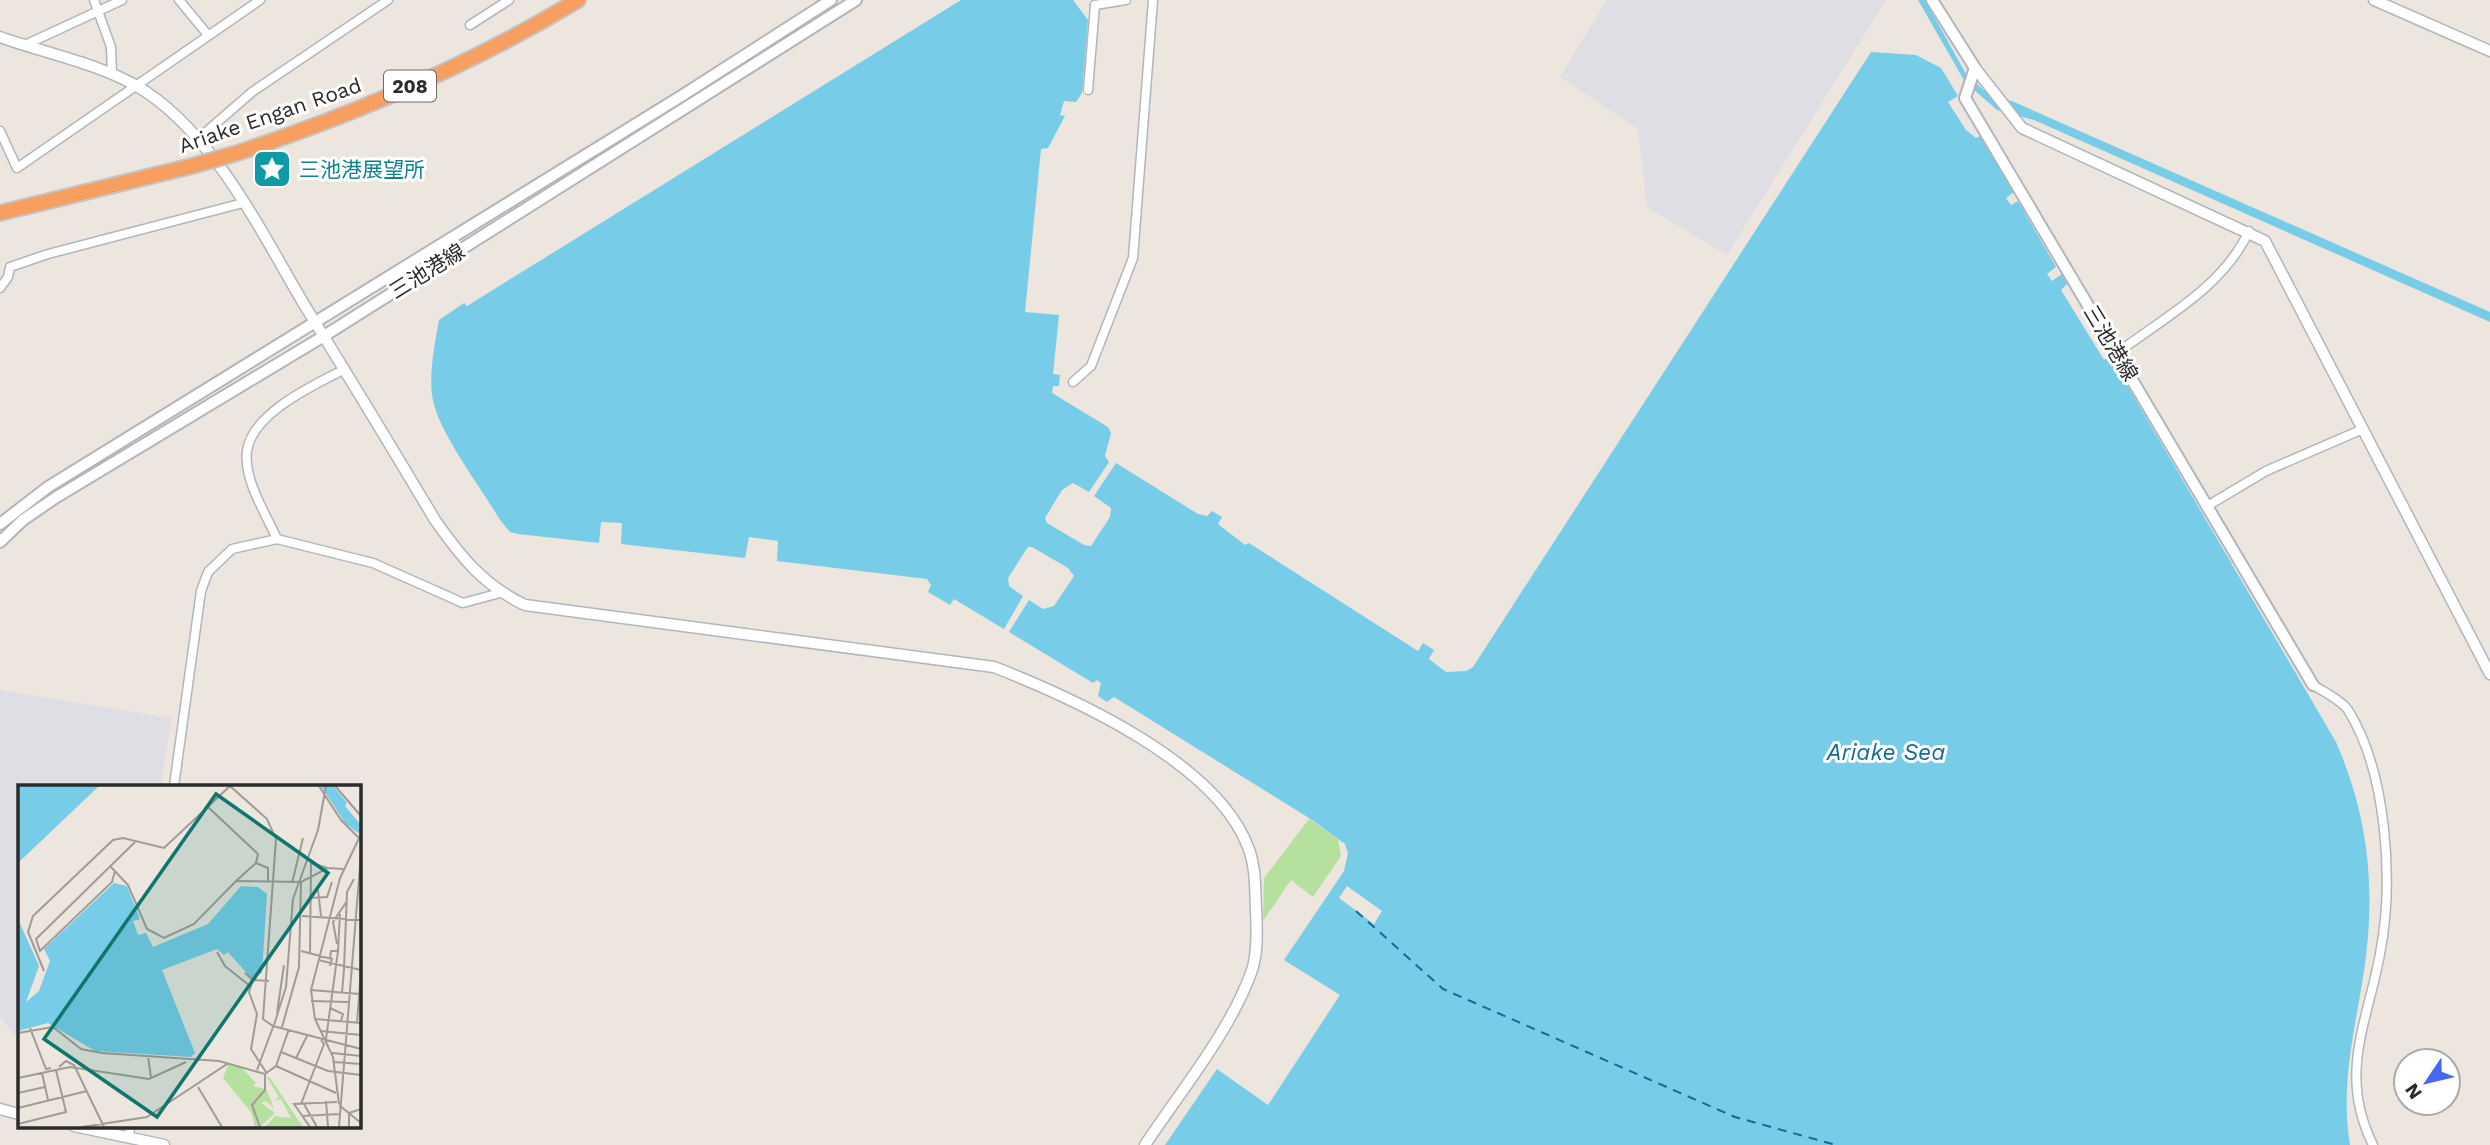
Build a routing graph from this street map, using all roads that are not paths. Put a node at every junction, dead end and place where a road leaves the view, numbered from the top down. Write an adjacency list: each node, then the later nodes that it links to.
1 (94, 0): 15 (street)
2 (122, 0): 15 (street)
3 (179, 0): 17 (street)
4 (260, 0): 17 (street)
5 (388, 0): 26 (street)
6 (509, 0): 16 (street)
7 (578, 0): 28 (highway, Ariake Engan Road / 208, bridge)
8 (856, 0): 32 (main road, 三池港線)
9 (1126, 0): 14 (street)
10 (1153, 0): 35 (street)
11 (1932, 0): 21 (main road)
12 (2374, 0): 20 (street)
13 (829, 1): 31 (main road, 三池港線)
14 (1092, 2): 24 (street)
15 (98, 12): 19 (street); 22 (street)
16 (470, 25)
17 (208, 35): 23 (street)
18 (0, 37): 19 (street)
19 (25, 46): 22 (street)
20 (2490, 51)
21 (1973, 73): 29 (street); 33 (main road, 三池港線)
22 (111, 75): 23 (street)
23 (136, 86): 25 (street); 26 (street)
24 (1088, 90)
25 (0, 131)
26 (198, 139): 27 (street)
27 (243, 203): 30 (street); 31 (street)
28 (0, 214)
29 (2249, 231): 33 (street); 36 (street)
30 (0, 288)
31 (316, 323): 32 (street); 38 (main road, 三池港線)
32 (324, 336): 34 (street); 40 (main road, 三池港線)
33 (2117, 354): 37 (main road, 三池港線)
34 (345, 369): 39 (street); 41 (street)
35 (1073, 382)
36 (2364, 429): 37 (street); 42 (street)
37 (2209, 505): 43 (main road, 三池港線)
38 (0, 524)
39 (277, 539): 41 (street); 44 (street)
40 (0, 542)
41 (500, 593): 51 (street)
42 (2490, 674)
43 (2314, 685): 52 (street)
44 (174, 785)
45 (0, 1109): 46 (street)
46 (18, 1114)
47 (83, 1128): 49 (street)
48 (130, 1128): 49 (street)
49 (129, 1138): 50 (street)
50 (164, 1145)
51 (1145, 1145)
52 (2373, 1145)

